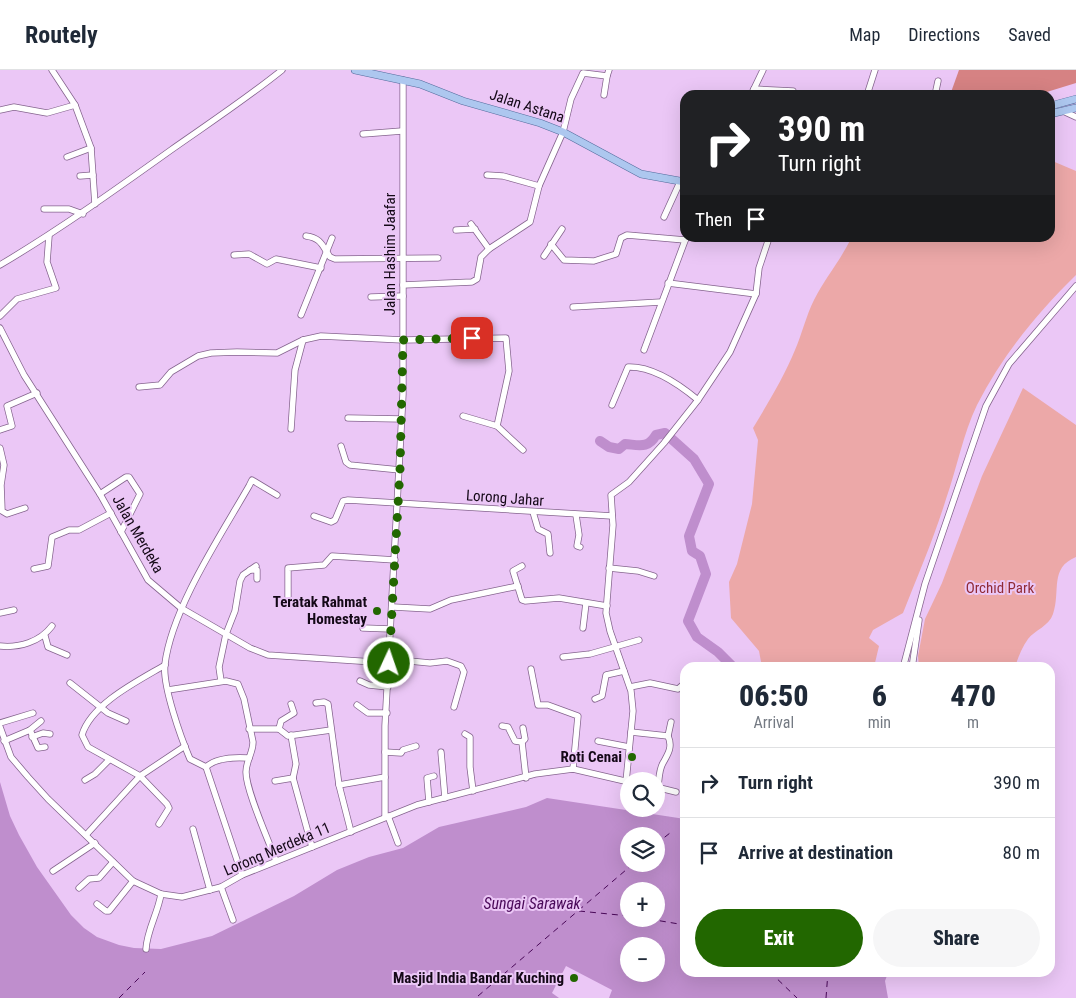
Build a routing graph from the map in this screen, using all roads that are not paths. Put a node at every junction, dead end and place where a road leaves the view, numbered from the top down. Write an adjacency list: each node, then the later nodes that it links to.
1 (52, 70): 15 (street)
2 (282, 70): 32 (street)
3 (355, 70): 8 (main road)
4 (763, 70): 9 (street)
5 (875, 70): 10 (street)
6 (608, 73): 12 (street); 22 (street)
7 (938, 81): 11 (street)
8 (403, 82): 21 (street, Jalan Hashim Jaafar); 22 (main road, Jalan Astana)
9 (753, 90)
10 (869, 90)
11 (936, 90)
12 (604, 95)
13 (1076, 98): 14 (main road)
14 (1055, 104)
15 (75, 105): 17 (street); 24 (street)
16 (1076, 108): 18 (main road)
17 (0, 110)
18 (1063, 111): 19 (main road); 20 (street)
19 (1055, 113)
20 (1076, 117)
21 (402, 131): 23 (street); 49 (street, Jalan Hashim Jaafar)
22 (563, 132): 29 (main road, Jalan Astana); 30 (street)
23 (363, 134)
24 (91, 148): 25 (street); 26 (street)
25 (67, 158)
26 (93, 175): 28 (street); 32 (street)
27 (487, 175): 30 (street)
28 (80, 176)
29 (680, 182)
30 (539, 186): 45 (street)
31 (680, 186): 35 (street)
32 (95, 204): 34 (street)
33 (44, 209): 34 (street)
34 (83, 214): 38 (street)
35 (664, 217)
36 (562, 229): 44 (street)
37 (456, 230): 45 (street)
38 (49, 236): 51 (street); 62 (street)
39 (306, 236): 46 (street)
40 (332, 238): 46 (street)
41 (680, 239): 44 (street)
42 (685, 242): 53 (street)
43 (769, 242): 56 (street)
44 (551, 244): 48 (street)
45 (489, 249): 54 (street)
46 (327, 252): 49 (street); 52 (street)
47 (234, 256): 52 (street)
48 (544, 256)
49 (404, 258): 50 (street); 54 (street, Jalan Hashim Jaafar)
50 (438, 258)
51 (0, 265)
52 (321, 268): 61 (street)
53 (668, 283): 56 (street); 59 (street)
54 (403, 285): 57 (street, Jalan Hashim Jaafar)
55 (1076, 286): 109 (street)
56 (756, 294): 69 (street)
57 (403, 296): 58 (street); 65 (street, Jalan Hashim Jaafar)
58 (371, 297)
59 (661, 302): 60 (street); 66 (street)
60 (573, 307)
61 (301, 315)
62 (0, 316)
63 (0, 328): 68 (street, Jalan Merdeka)
64 (304, 340): 65 (street); 67 (street); 75 (street)
65 (403, 340): 73 (street, Jalan Hashim Jaafar); 74 (street)
66 (644, 350)
67 (139, 387)
68 (37, 393): 76 (street); 81 (street, Jalan Merdeka)
69 (698, 400): 70 (street); 89 (street)
70 (612, 405)
71 (463, 416): 74 (street)
72 (348, 418): 73 (street)
73 (402, 420): 80 (street, Jalan Hashim Jaafar)
74 (498, 426): 79 (street)
75 (291, 429)
76 (0, 430)
77 (341, 446): 80 (street)
78 (1, 450): 84 (street)
79 (523, 450)
80 (400, 470): 83 (street, Jalan Hashim Jaafar)
81 (100, 494): 86 (street, Jalan Merdeka); 90 (street)
82 (277, 495): 106 (street)
83 (398, 503): 85 (street, Lorong Jahar); 88 (street, Lorong Jahar); 93 (street, Jalan Hashim Jaafar)
84 (25, 508)
85 (533, 512): 87 (street, Lorong Jahar); 92 (street)
86 (111, 513): 90 (street, Jalan Merdeka); 97 (street)
87 (576, 515): 89 (street, Lorong Jahar); 91 (street)
88 (314, 516)
89 (612, 516): 96 (street)
90 (121, 532): 106 (street, Jalan Merdeka)
91 (580, 547)
92 (550, 553)
93 (395, 560): 102 (street); 105 (street, Jalan Hashim Jaafar)
94 (256, 566): 98 (street)
95 (522, 566): 101 (street)
96 (609, 568): 99 (street); 104 (street)
97 (34, 569)
98 (250, 570): 100 (street); 114 (street)
99 (654, 576)
100 (256, 579)
101 (518, 586): 103 (street); 105 (street)
102 (288, 598)
103 (586, 603): 104 (street); 112 (street)
104 (607, 606): 118 (street)
105 (393, 607): 113 (street, Jalan Hashim Jaafar)
106 (181, 608): 114 (street, Jalan Merdeka); 124 (street)
107 (14, 610): 108 (street)
108 (0, 613)
109 (918, 615): 122 (street); 123 (street)
110 (52, 626): 115 (street)
111 (362, 628): 113 (street)
112 (584, 628)
113 (391, 629): 121 (street, Jalan Hashim Jaafar)
114 (226, 634): 121 (street, Jalan Merdeka); 127 (street)
115 (45, 636): 117 (street); 119 (street)
116 (639, 640): 118 (street)
117 (0, 646)
118 (616, 649): 120 (street); 126 (street)
119 (67, 655)
120 (563, 657)
121 (389, 661): 130 (street, Jalan Hashim Jaafar); 139 (street, Jalan Merdeka)
122 (905, 662)
123 (913, 662)
124 (164, 665): 133 (street); 138 (street)
125 (531, 669): 171 (street)
126 (624, 671): 131 (street); 134 (street)
127 (221, 681): 133 (street); 149 (street)
128 (360, 681): 130 (street)
129 (70, 683): 138 (street)
130 (388, 687): 141 (street, Jalan Hashim Jaafar)
131 (630, 687): 132 (street); 153 (street)
132 (680, 687)
133 (168, 690): 162 (street)
134 (595, 699)
135 (291, 704): 150 (street)
136 (316, 704): 152 (street)
137 (357, 705): 141 (street)
138 (101, 707): 142 (street); 169 (street)
139 (454, 707)
140 (33, 713): 145 (street)
141 (387, 713): 166 (street, Jalan Hashim Jaafar)
142 (126, 721)
143 (41, 722): 151 (street)
144 (671, 722): 157 (street)
145 (0, 723)
146 (502, 726): 161 (street)
147 (0, 727): 159 (street, Lorong Merdeka 11)
148 (523, 728): 161 (street)
149 (249, 729): 150 (street); 168 (street)
150 (279, 729): 156 (street)
151 (30, 730): 158 (street); 159 (street)
152 (331, 730): 156 (street); 182 (street)
153 (631, 732): 157 (street); 165 (street)
154 (50, 734): 158 (street)
155 (465, 734): 184 (street)
156 (291, 736): 177 (street)
157 (668, 736): 173 (street)
158 (32, 738): 164 (street)
159 (4, 741): 192 (street, Lorong Merdeka 11)
160 (598, 741): 165 (street)
161 (522, 742): 178 (street)
162 (185, 746): 170 (street); 174 (street)
163 (416, 746): 166 (street)
164 (46, 747)
165 (630, 747): 172 (street)
166 (385, 752): 176 (street, Jalan Hashim Jaafar)
167 (441, 752): 186 (street)
168 (249, 758): 170 (street); 196 (street)
169 (109, 760): 174 (street); 179 (street)
170 (206, 768): 199 (street)
171 (573, 769): 178 (street, Lorong Merdeka 11); 180 (street, Lorong Merdeka 11)
172 (629, 772)
173 (660, 772)
174 (140, 776): 189 (street); 192 (street)
175 (434, 776): 187 (street)
176 (385, 777): 182 (street); 188 (street, Jalan Hashim Jaafar)
177 (293, 778): 181 (street); 195 (street)
178 (526, 778): 184 (street, Lorong Merdeka 11)
179 (86, 780)
180 (620, 780)
181 (275, 781)
182 (339, 785): 191 (street)
183 (665, 789): 185 (street)
184 (473, 791): 186 (street, Lorong Merdeka 11)
185 (676, 792)
186 (445, 798): 187 (street, Lorong Merdeka 11)
187 (429, 802): 188 (street, Lorong Merdeka 11)
188 (387, 816): 191 (street, Lorong Merdeka 11); 194 (street)
189 (159, 824)
190 (193, 829): 203 (street)
191 (351, 832): 195 (street, Lorong Merdeka 11)
192 (86, 835): 193 (street, Lorong Merdeka 11)
193 (95, 843): 197 (street, Lorong Merdeka 11); 198 (street)
194 (398, 843)
195 (312, 847): 196 (street, Lorong Merdeka 11)
196 (276, 861): 199 (street, Lorong Merdeka 11)
197 (113, 862): 200 (street, Lorong Merdeka 11); 202 (street)
198 (53, 871)
199 (242, 875): 201 (street, Lorong Merdeka 11)
200 (133, 880): 204 (street, Lorong Merdeka 11); 205 (street)
201 (221, 887): 203 (street, Lorong Merdeka 11); 206 (street)
202 (79, 888)
203 (210, 890): 204 (street, Lorong Merdeka 11)
204 (161, 894): 207 (street)
205 (97, 904)
206 (233, 920)
207 (146, 949)

